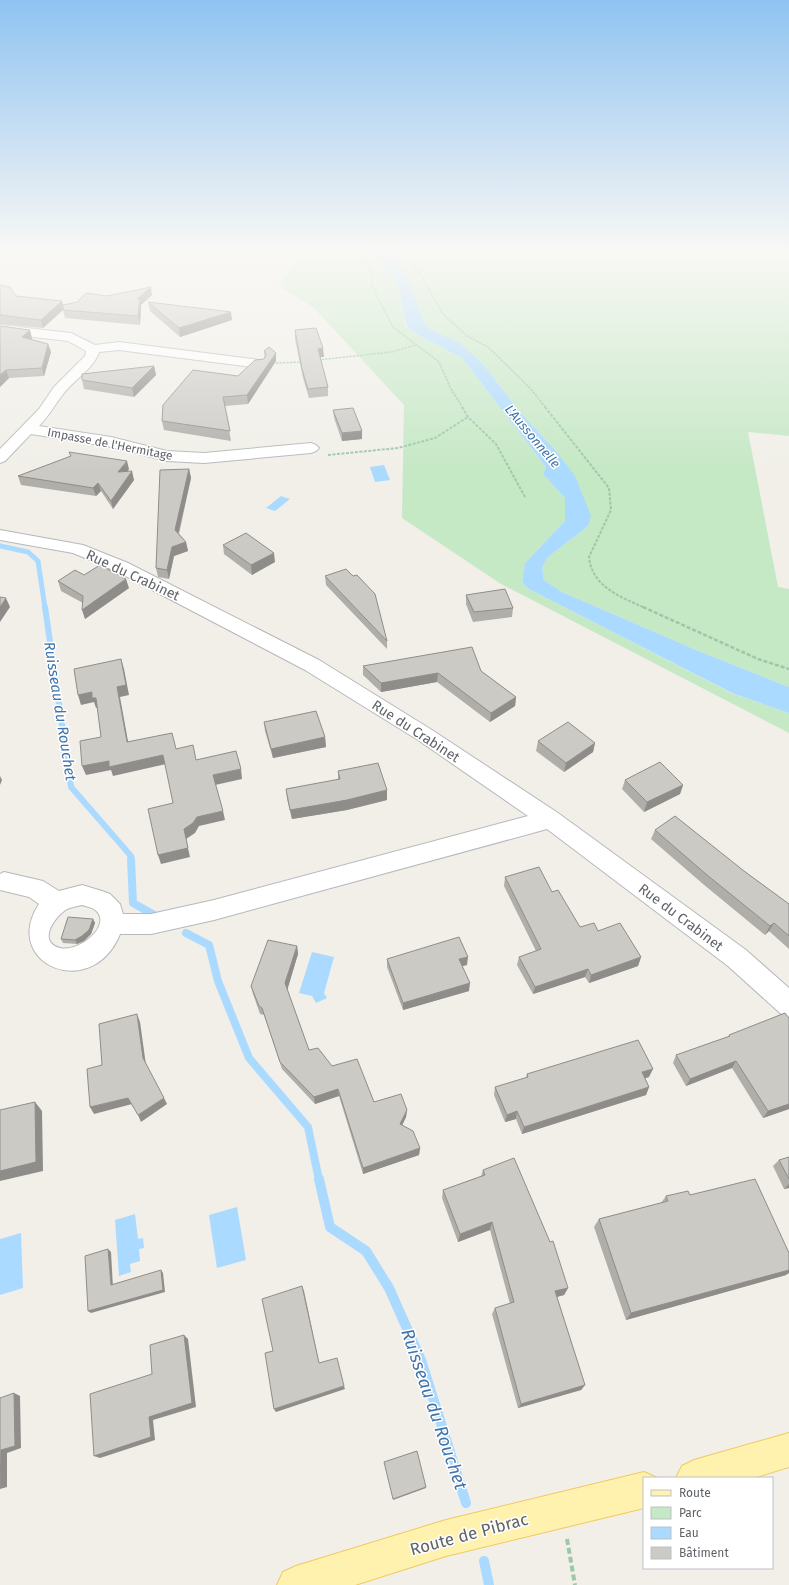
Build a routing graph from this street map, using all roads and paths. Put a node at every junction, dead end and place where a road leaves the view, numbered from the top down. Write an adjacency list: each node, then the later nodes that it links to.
1 (391, 324): 4 (path)
2 (454, 324): 15 (path)
3 (0, 329): 5 (street)
4 (416, 345): 6 (path); 9 (path)
5 (93, 349): 8 (street); 10 (street)
6 (318, 360)
7 (310, 361): 8 (path)
8 (259, 364)
9 (468, 417): 11 (path); 13 (path)
10 (29, 429): 11 (street, Impasse de l'Hermitage); 12 (street)
11 (311, 448)
12 (0, 458)
13 (525, 497)
14 (0, 535): 16 (street, Rue du Crabinet)
15 (789, 669)
16 (550, 819): 19 (street); 20 (street, Rue du Crabinet)
17 (4, 882): 18 (street)
18 (57, 903): 19 (street); 19 (street)
19 (113, 924)
20 (789, 1005)
21 (789, 1450): 22 (main road)
22 (697, 1477)
23 (643, 1490): 24 (main road, Route de Pibrac)
24 (562, 1511): 25 (main road, Route de Pibrac); 26 (path)
25 (296, 1585)
26 (575, 1585)

